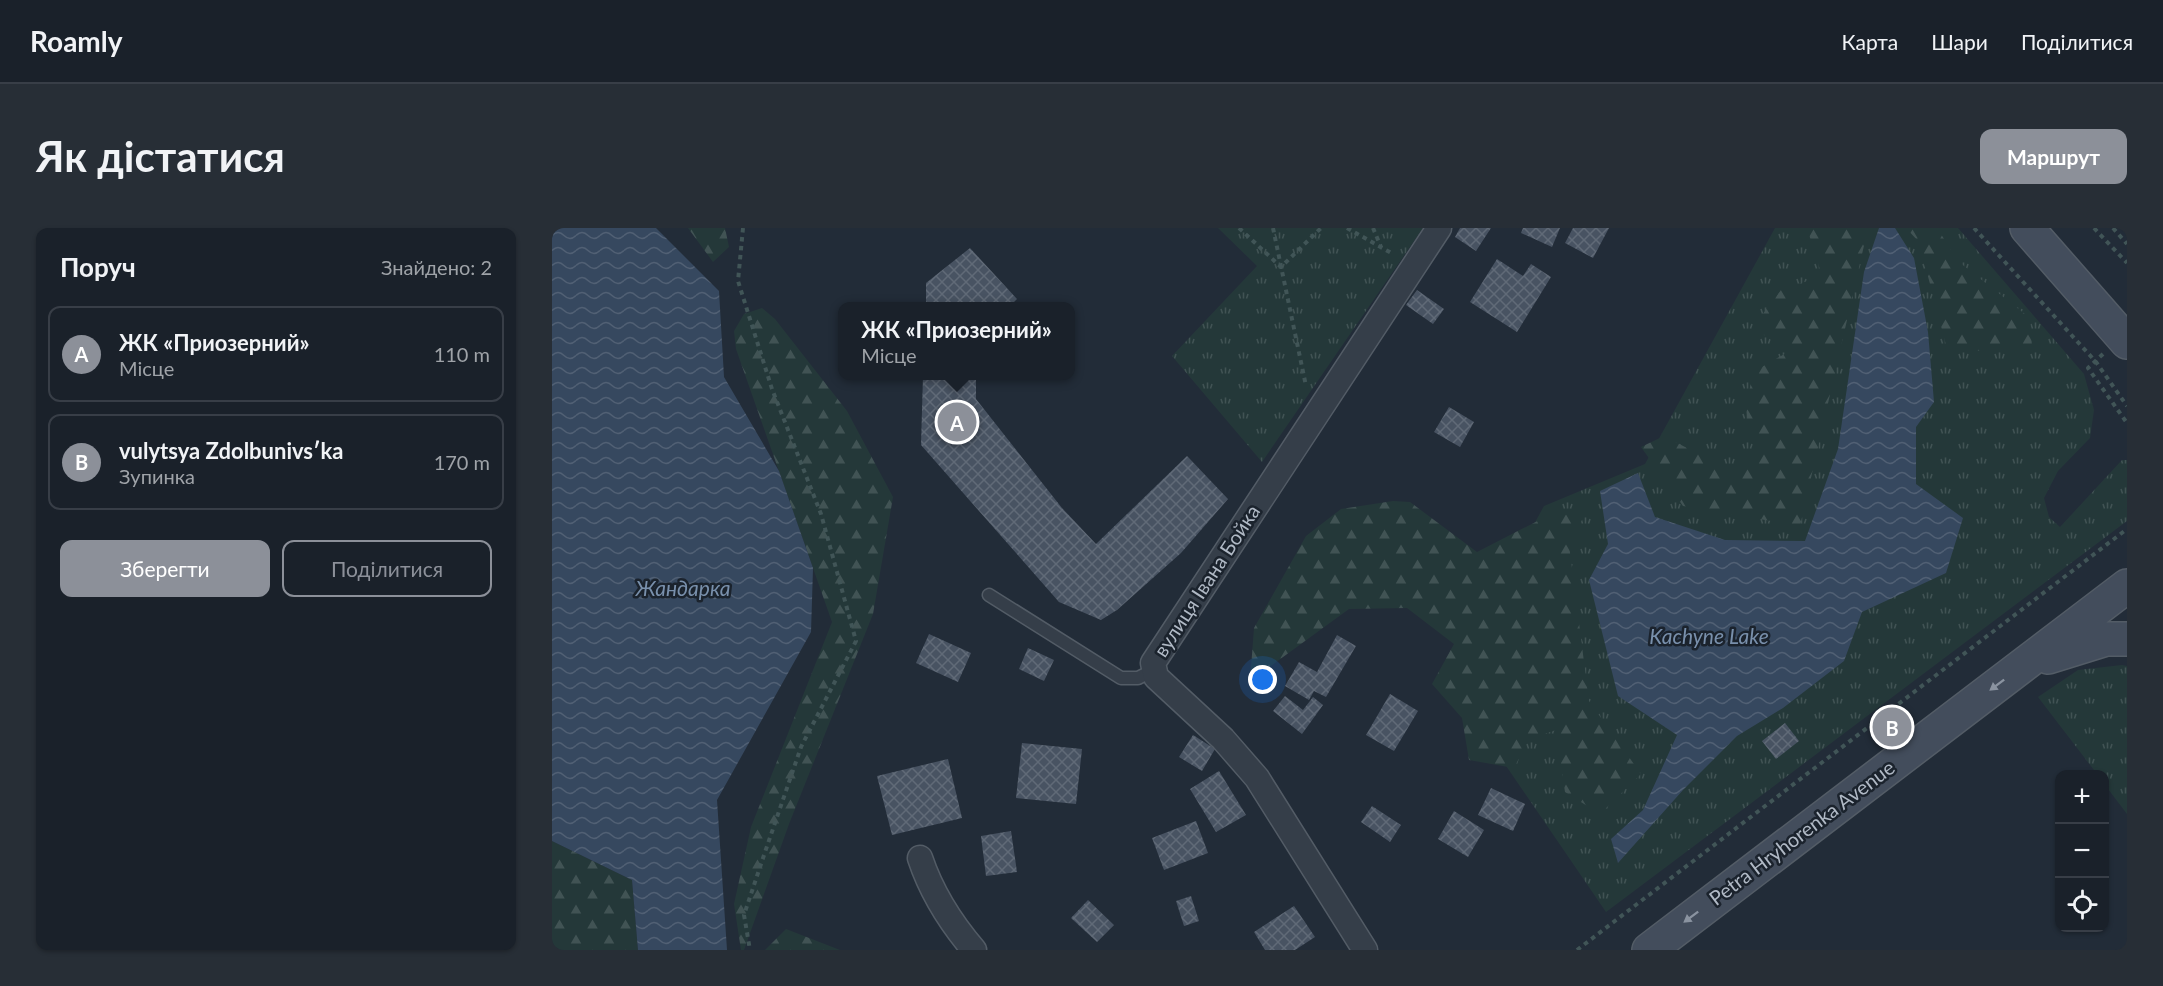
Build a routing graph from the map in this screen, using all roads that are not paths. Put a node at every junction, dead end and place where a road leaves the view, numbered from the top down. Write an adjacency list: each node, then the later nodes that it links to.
1 (1439, 228): 8 (street, вулиця Івана Бойка)
2 (2027, 228): 3 (main road)
3 (2124, 338)
4 (2127, 586): 7 (main road, Petra Hryhorenka Avenue)
5 (989, 595): 8 (lane)
6 (2127, 639): 7 (main road)
7 (2025, 664): 12 (main road, Petra Hryhorenka Avenue, one-way to 12)
8 (1152, 671): 11 (street, вулиця Івана Бойка)
9 (920, 858): 10 (street)
10 (974, 950)
11 (1365, 950)
12 (1649, 950)

